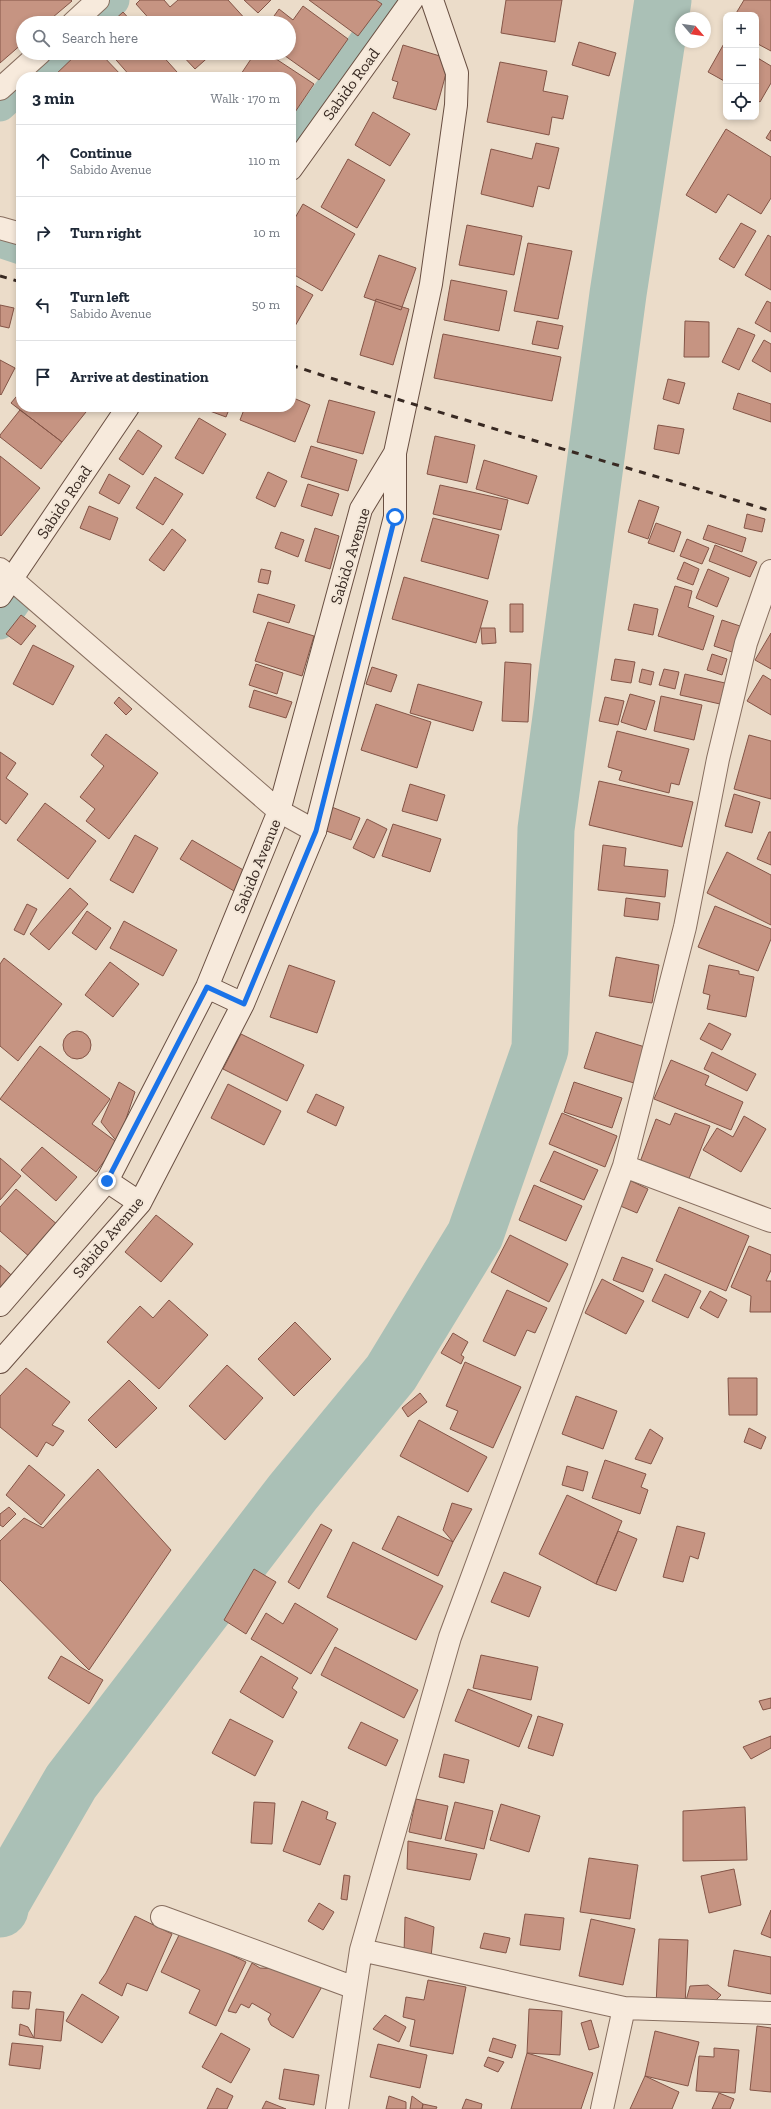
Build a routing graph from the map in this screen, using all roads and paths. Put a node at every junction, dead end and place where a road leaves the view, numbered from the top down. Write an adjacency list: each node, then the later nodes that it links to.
1 (98, 0): 4 (street)
2 (412, 0): 9 (street, Sabido Road)
3 (432, 0): 13 (street)
4 (81, 16)
5 (32, 60): 6 (street)
6 (19, 72)
7 (16, 75): 8 (street)
8 (0, 89)
9 (296, 162)
10 (0, 228): 11 (street)
11 (16, 233)
12 (124, 412): 15 (street, Sabido Road)
13 (395, 453): 16 (street, Sabido Avenue); 17 (street, Sabido Avenue)
14 (771, 571): 20 (street)
15 (4, 582): 16 (street)
16 (279, 811): 17 (street); 18 (street, Sabido Avenue)
17 (316, 831): 19 (street, Sabido Avenue)
18 (207, 987): 19 (street); 21 (street, Sabido Avenue)
19 (244, 1004): 22 (street, Sabido Avenue)
20 (624, 1166): 23 (street); 27 (street)
21 (107, 1181): 22 (street); 24 (street, Sabido Avenue)
22 (140, 1203): 25 (street, Sabido Avenue)
23 (771, 1221)
24 (0, 1305)
25 (0, 1362)
26 (162, 1916): 28 (street)
27 (361, 1950): 28 (street); 29 (street)
28 (355, 1988): 31 (street)
29 (624, 2008): 30 (street); 32 (street)
30 (771, 2013)
31 (337, 2109)
32 (602, 2109)

